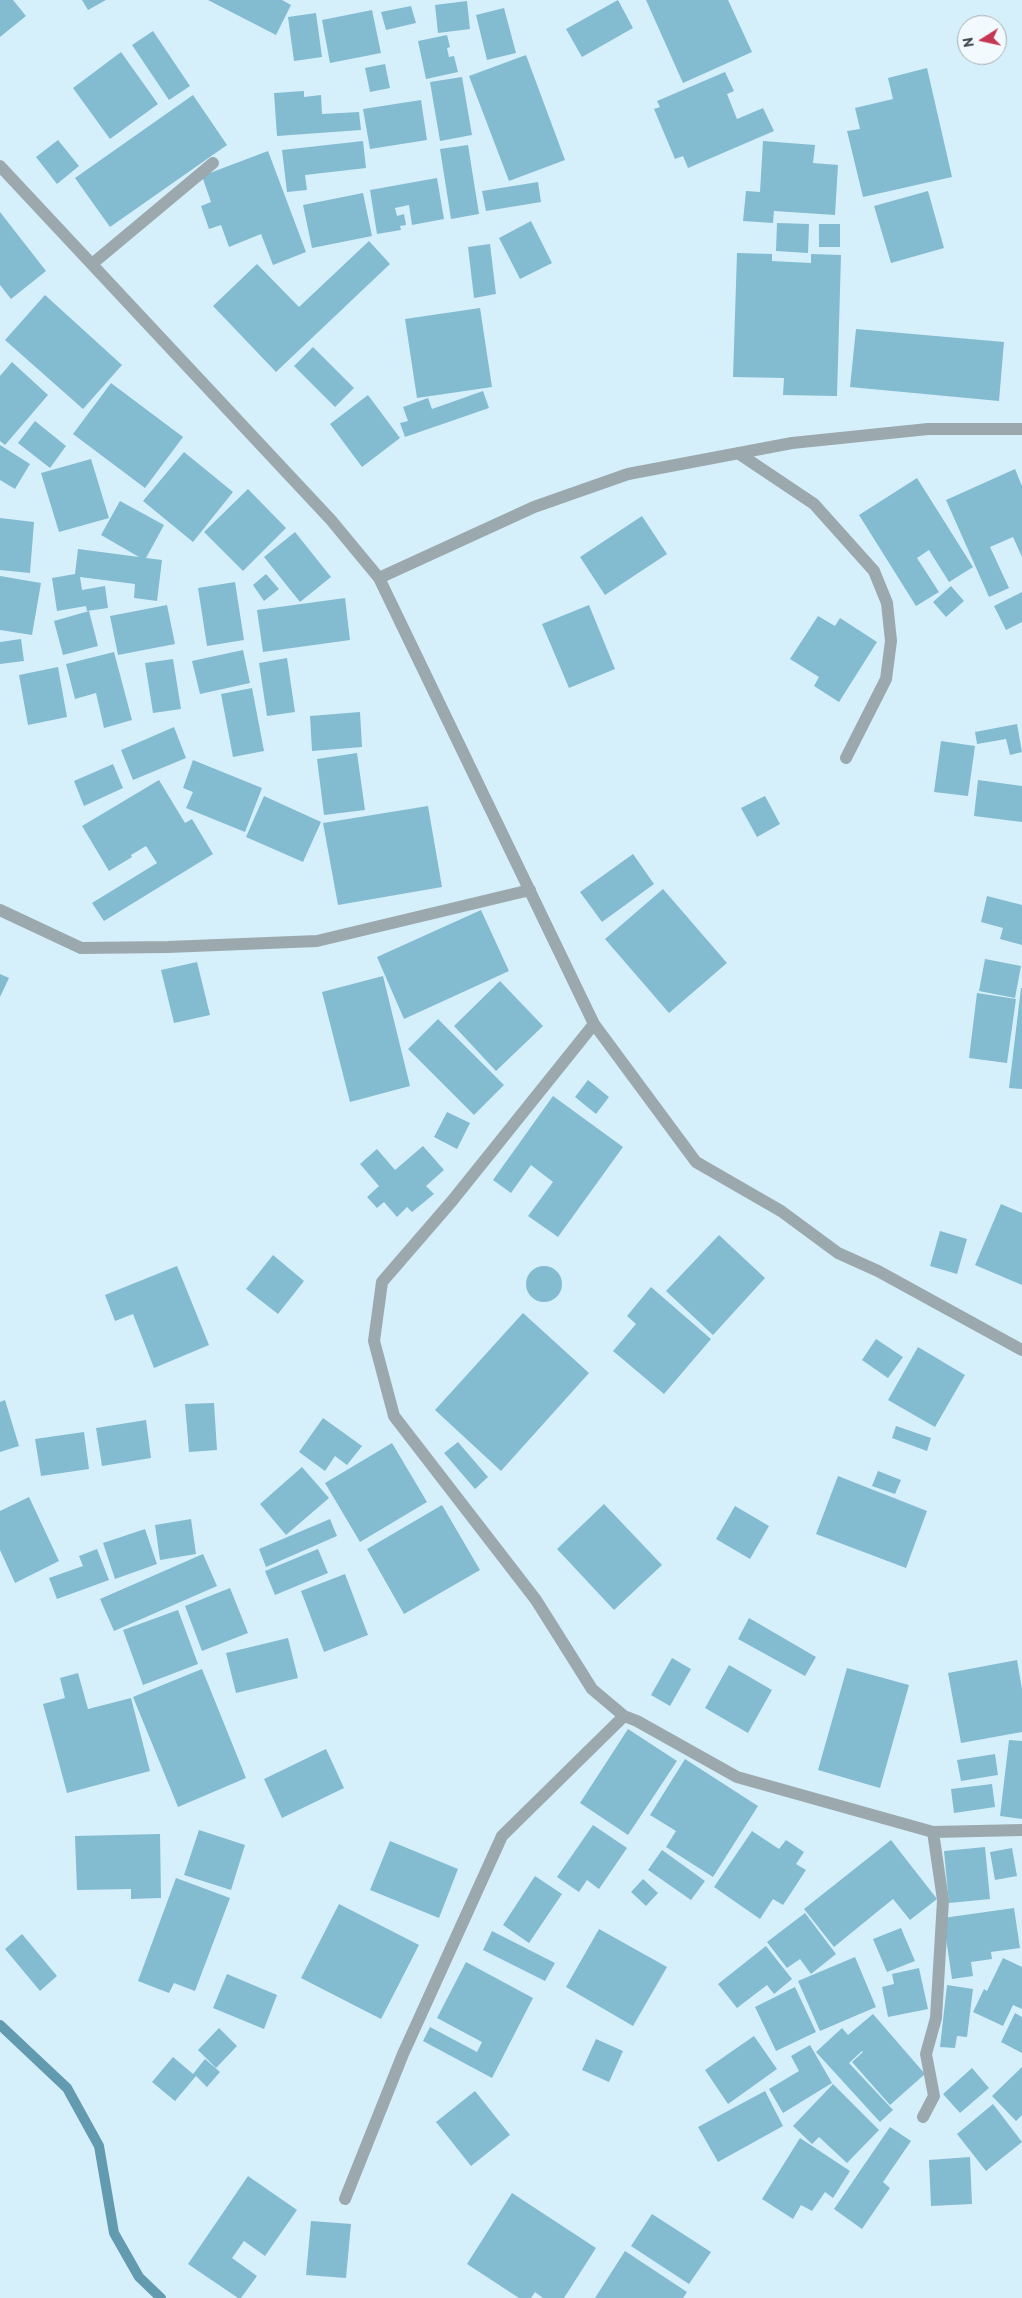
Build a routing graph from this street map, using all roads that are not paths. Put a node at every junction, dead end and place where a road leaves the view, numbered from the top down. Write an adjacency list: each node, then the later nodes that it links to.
1 (213, 163): 3 (street)
2 (0, 166): 3 (street)
3 (92, 264): 6 (street)
4 (1022, 429): 5 (street)
5 (738, 453): 6 (street); 7 (street)
6 (379, 578): 8 (street)
7 (846, 758)
8 (530, 890): 9 (street); 10 (street)
9 (0, 910)
10 (594, 1024): 11 (street); 12 (street)
11 (1022, 1350)
12 (624, 1716): 14 (street); 16 (street)
13 (1022, 1830): 14 (street)
14 (934, 1832): 15 (street)
15 (923, 2117)
16 (345, 2199)

